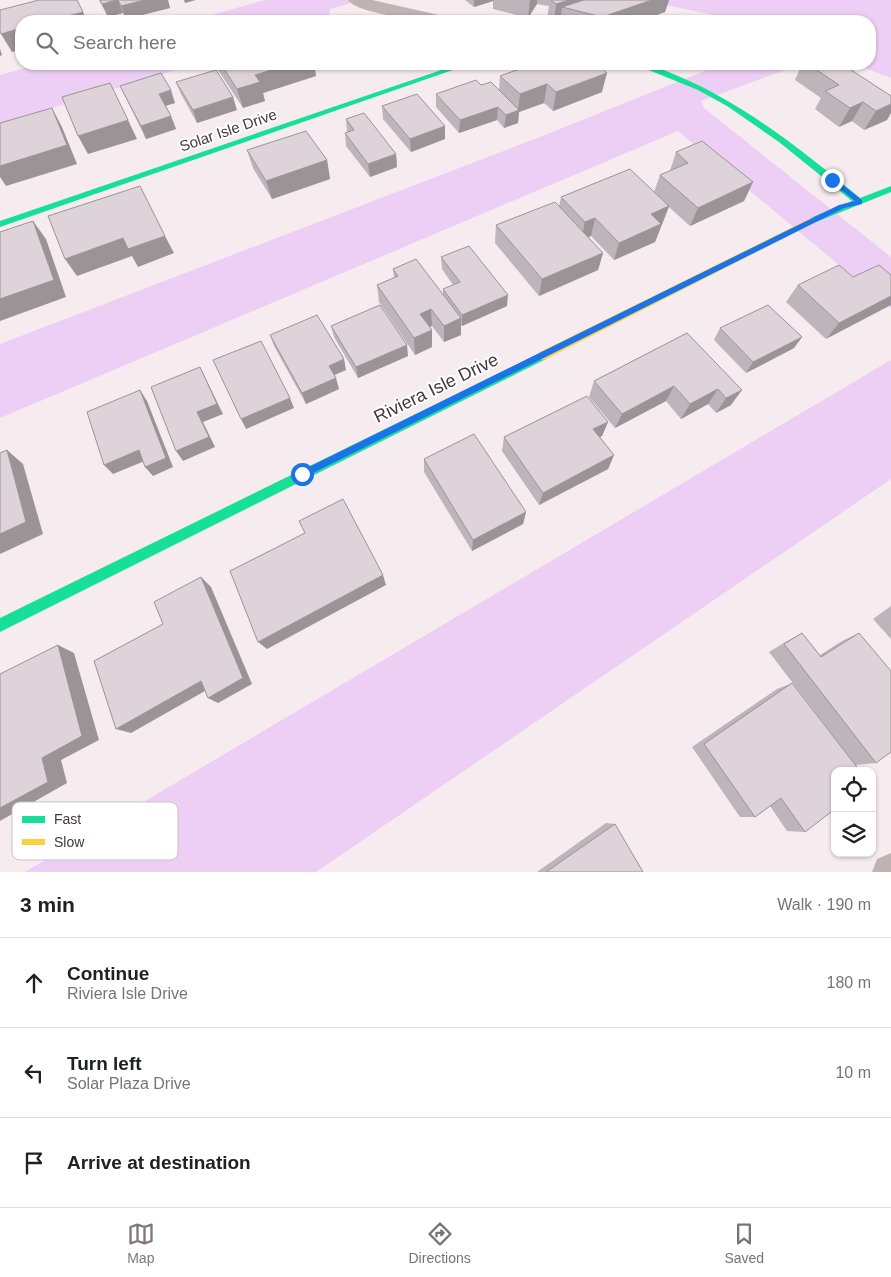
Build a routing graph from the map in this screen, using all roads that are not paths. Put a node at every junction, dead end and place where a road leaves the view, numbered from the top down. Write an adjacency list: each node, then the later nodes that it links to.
1 (356, 0): 2 (street)
2 (414, 15)
3 (449, 70): 7 (street, Solar Isle Drive)
4 (667, 70): 6 (street)
5 (891, 189): 6 (street, Riviera Isle Drive)
6 (860, 202): 8 (street, Riviera Isle Drive)
7 (0, 224)
8 (0, 625)

